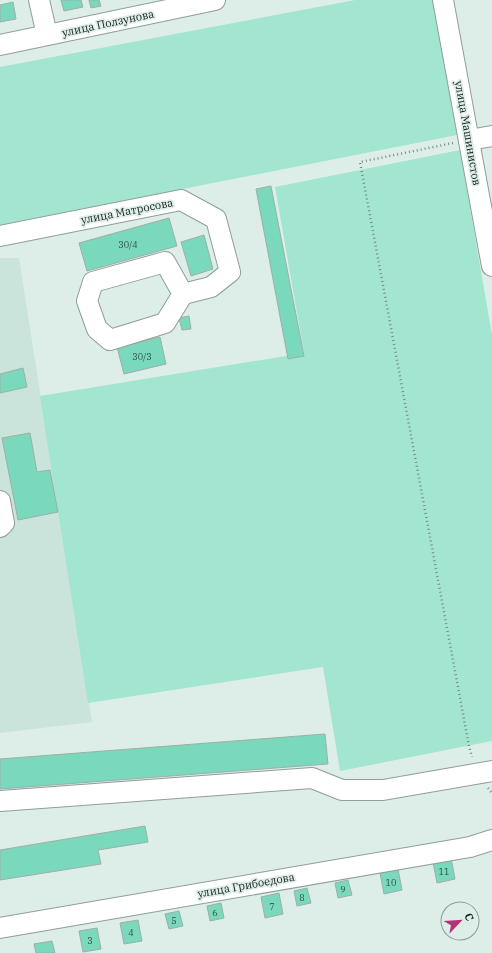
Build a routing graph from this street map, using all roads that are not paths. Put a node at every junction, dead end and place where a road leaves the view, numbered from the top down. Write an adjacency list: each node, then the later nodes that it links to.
1 (39, 0): 4 (street)
2 (215, 0): 4 (street, улица Ползунова)
3 (443, 0): 7 (street, улица Машинистов)
4 (47, 35): 5 (street, улица Ползунова)
5 (0, 45)
6 (492, 136): 7 (street)
7 (469, 140): 9 (street, улица Машинистов)
8 (0, 236): 10 (street, улица Матросова)
9 (492, 266)
10 (183, 294): 10 (street)
11 (0, 501): 12 (street)
12 (0, 528)
13 (485, 773): 14 (street)
14 (0, 800)
15 (492, 840): 16 (street, улица Грибоедова)
16 (0, 928)

